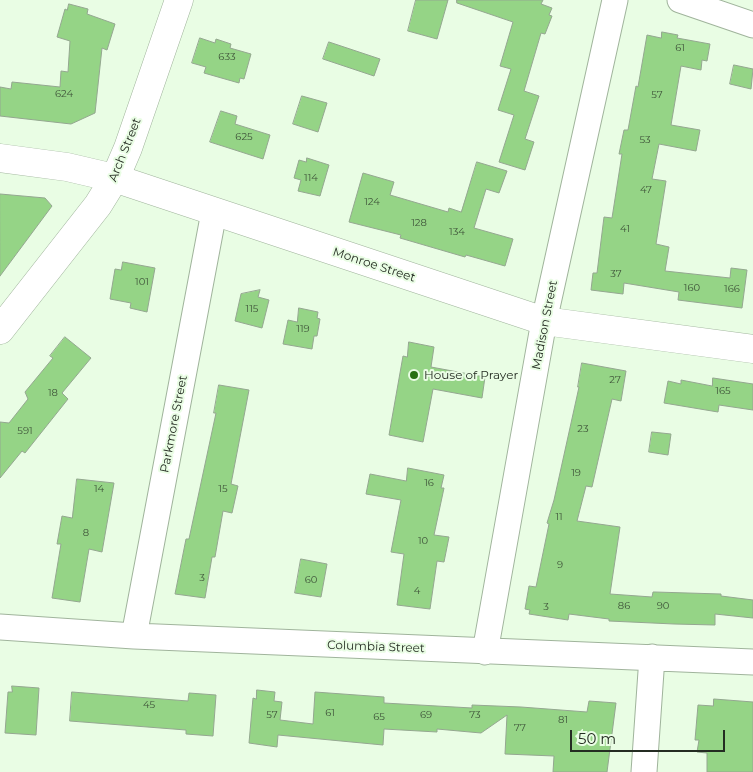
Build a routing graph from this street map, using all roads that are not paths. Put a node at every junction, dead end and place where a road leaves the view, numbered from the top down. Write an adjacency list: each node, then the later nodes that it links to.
1 (179, 0): 6 (street, Arch Street)
2 (615, 0): 8 (street, Madison Street)
3 (680, 0): 4 (street)
4 (753, 25)
5 (0, 158): 6 (street, Monroe Street)
6 (114, 178): 7 (street, Monroe Street); 9 (street, Arch Street)
7 (214, 212): 8 (street, Monroe Street); 12 (street, Parkmore Street)
8 (544, 321): 10 (street, Monroe Street); 13 (street, Madison Street)
9 (0, 330)
10 (753, 349)
11 (0, 627): 12 (street, Columbia Street)
12 (134, 636): 13 (street, Columbia Street)
13 (485, 652): 14 (street, Columbia Street)
14 (652, 657): 15 (street, Columbia Street); 16 (street)
15 (753, 662)
16 (644, 772)

